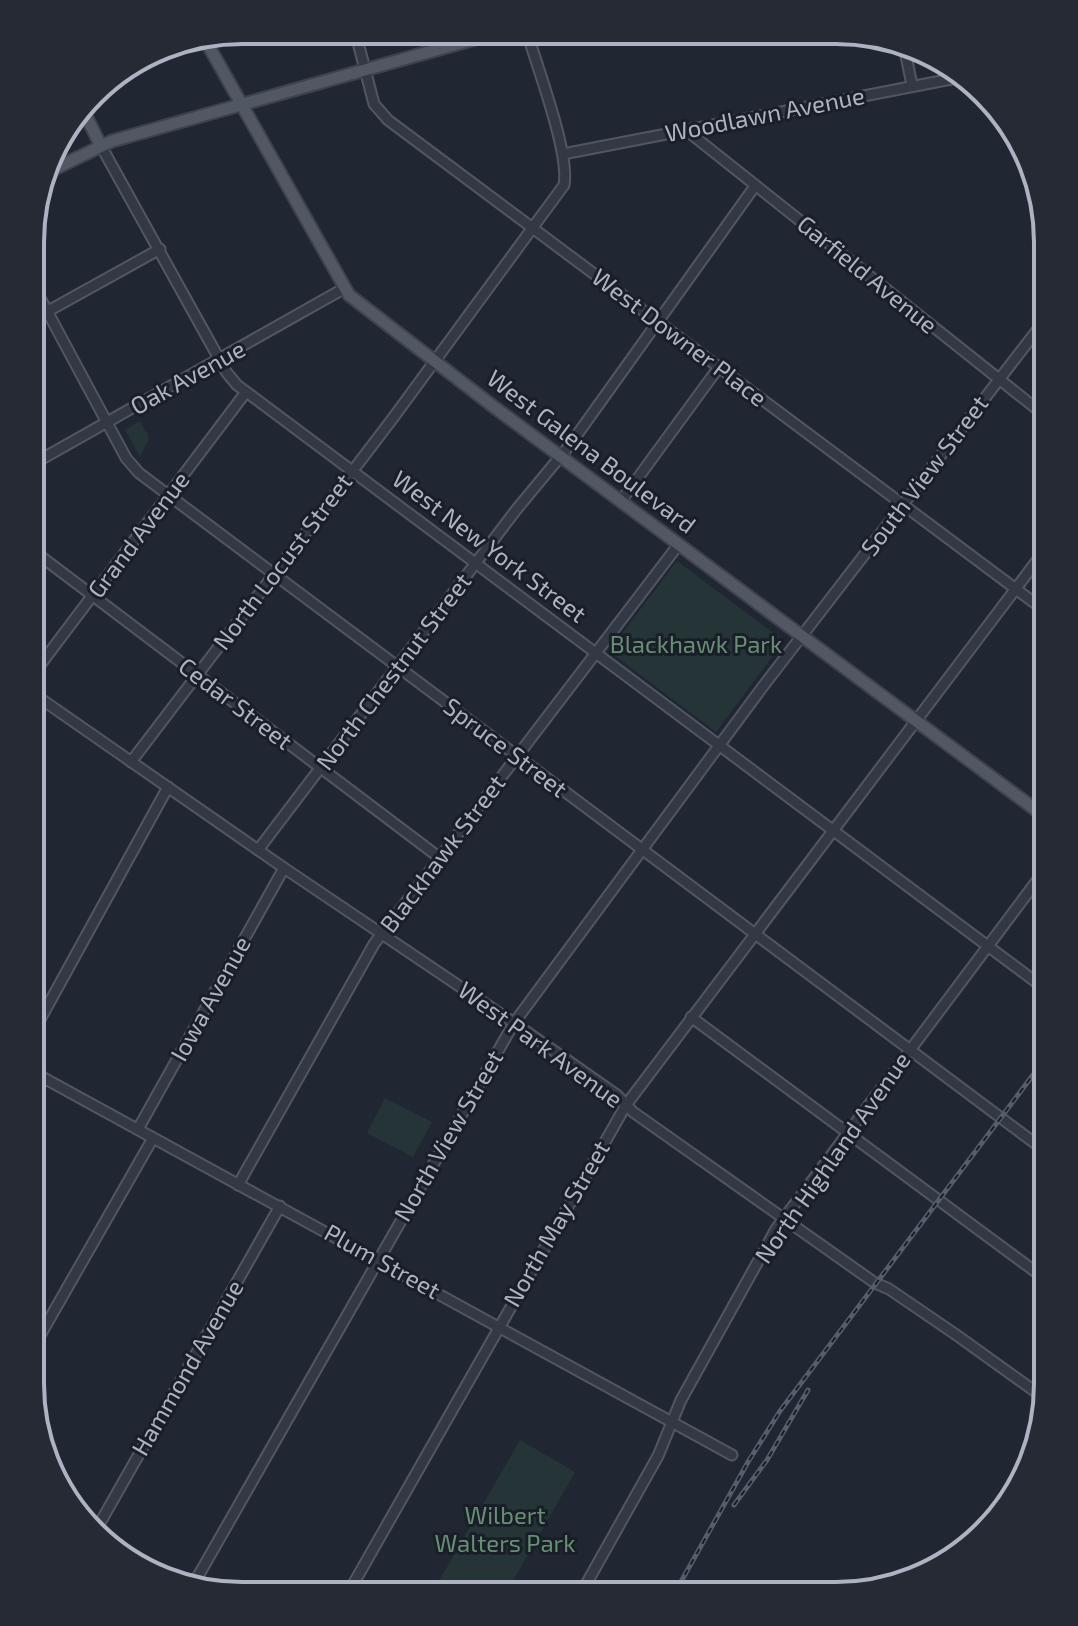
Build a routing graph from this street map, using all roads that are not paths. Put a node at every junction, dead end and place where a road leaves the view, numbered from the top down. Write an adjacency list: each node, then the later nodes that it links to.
1 (359, 44): 6 (street, West Downer Place)
2 (457, 44): 6 (main road)
3 (531, 44): 13 (street)
4 (209, 47): 9 (main road, West Galena Boulevard)
5 (906, 57): 8 (street)
6 (366, 69): 9 (main road); 16 (street, West Downer Place)
7 (948, 79): 8 (street, Woodlawn Avenue)
8 (912, 85): 11 (street, Woodlawn Avenue)
9 (241, 103): 12 (main road); 18 (main road, West Galena Boulevard)
10 (87, 119): 12 (main road, West New York Street)
11 (686, 130): 13 (street, Woodlawn Avenue); 15 (street, Garfield Avenue)
12 (101, 146): 14 (main road); 17 (street, West New York Street)
13 (563, 154): 16 (street, North Locust Street)
14 (59, 167)
15 (755, 186): 22 (street, North Chestnut Street); 27 (street, Garfield Avenue)
16 (533, 229): 22 (street, West Downer Place); 25 (street, North Locust Street)
17 (160, 249): 20 (street); 24 (street, West New York Street)
18 (343, 289): 24 (street, Oak Avenue); 25 (main road, West Galena Boulevard)
19 (44, 306): 20 (street, Spruce Street)
20 (47, 312): 21 (street); 30 (street, Spruce Street)
21 (44, 314)
22 (658, 322): 26 (street, West Downer Place); 31 (street, North Chestnut Street)
23 (1034, 334): 27 (street, South View Street)
24 (220, 360): 28 (street, West New York Street); 30 (street, Oak Avenue)
25 (435, 362): 31 (main road, West Galena Boulevard); 33 (street, North Locust Street)
26 (719, 367): 35 (street); 36 (street, West Downer Place)
27 (999, 380): 29 (street, Garfield Avenue); 36 (street, South View Street)
28 (246, 392): 33 (street, West New York Street); 34 (street, Grand Avenue)
29 (1034, 407)
30 (107, 423): 32 (street, Oak Avenue); 34 (street, Spruce Street)
31 (559, 455): 35 (main road, West Galena Boulevard); 40 (street, North Chestnut Street)
32 (44, 458)
33 (352, 472): 40 (street, West New York Street); 41 (street, North Locust Street)
34 (169, 495): 41 (street, Spruce Street); 43 (street, Grand Avenue)
35 (621, 501): 37 (main road, West Galena Boulevard)
36 (904, 506): 42 (street, West Downer Place); 45 (street, South View Street)
37 (679, 544): 45 (main road, West Galena Boulevard); 46 (street, Blackhawk Street)
38 (44, 559): 43 (street, Cedar Street)
39 (1034, 564): 42 (street, North May Street)
40 (475, 565): 46 (street, West New York Street); 48 (street, North Chestnut Street)
41 (274, 574): 48 (street, Spruce Street); 49 (street, North Locust Street)
42 (1015, 589): 44 (street, West Downer Place); 51 (street, North May Street)
43 (92, 597): 47 (street, Grand Avenue); 49 (street, Cedar Street)
44 (1034, 603)
45 (802, 635): 51 (main road, West Galena Boulevard); 52 (street, North View Street)
46 (594, 653): 52 (street, West New York Street); 53 (street, Blackhawk Street)
47 (44, 660)
48 (396, 667): 53 (street, Spruce Street); 55 (street, North Chestnut Street)
49 (197, 676): 54 (street, North Locust Street); 55 (street, Cedar Street)
50 (44, 701): 54 (street, West Park Avenue)
51 (914, 721): 57 (main road, West Galena Boulevard); 58 (street, North May Street)
52 (719, 747): 58 (street, West New York Street); 60 (street, North View Street)
53 (517, 757): 60 (street, Spruce Street); 61 (street, Blackhawk Street)
54 (131, 762): 56 (street, West Park Avenue)
55 (320, 768): 59 (street, North Chestnut Street); 61 (street, Cedar Street)
56 (168, 787): 59 (street, West Park Avenue); 68 (street)
57 (1034, 809)
58 (832, 830): 64 (street, North May Street); 66 (street, West New York Street)
59 (258, 850): 62 (street, West Park Avenue)
60 (642, 850): 64 (street, Spruce Street); 70 (street, North View Street)
61 (440, 858): 65 (street, Blackhawk Street)
62 (284, 868): 65 (street, West Park Avenue); 74 (street, Iowa Avenue)
63 (1034, 884): 66 (street, North Highland Avenue)
64 (755, 933): 69 (street, North May Street); 71 (street, Spruce Street)
65 (382, 934): 70 (street, West Park Avenue); 78 (street, Blackhawk Street)
66 (987, 946): 67 (street, West New York Street); 71 (street, North Highland Avenue)
67 (1034, 981)
68 (44, 1012)
69 (691, 1017): 73 (street, North May Street); 75 (street)
70 (514, 1023): 73 (street, West Park Avenue); 81 (street, North View Street)
71 (910, 1048): 75 (street, North Highland Avenue); 77 (street, Spruce Street)
72 (44, 1078): 74 (street, Plum Street)
73 (626, 1105): 80 (street, West Park Avenue); 83 (street, North May Street)
74 (138, 1129): 76 (street, Plum Street)
75 (847, 1134): 80 (street, North Highland Avenue); 82 (street)
76 (153, 1138): 78 (street, Plum Street); 84 (street)
77 (1034, 1142)
78 (238, 1185): 79 (street, Plum Street)
79 (280, 1206): 81 (street, Plum Street); 88 (street, Hammond Avenue)
80 (784, 1219): 85 (street, West Park Avenue); 86 (street, North Highland Avenue)
81 (377, 1260): 83 (street, Plum Street); 89 (street, North View Street)
82 (1034, 1271)
83 (498, 1327): 86 (street, Plum Street); 90 (street, North May Street)
84 (44, 1329)
85 (1034, 1391)
86 (671, 1424): 87 (street, Plum Street); 91 (street, North Highland Avenue)
87 (732, 1455)
88 (100, 1522)
89 (198, 1576)
90 (354, 1582)
91 (587, 1582)

